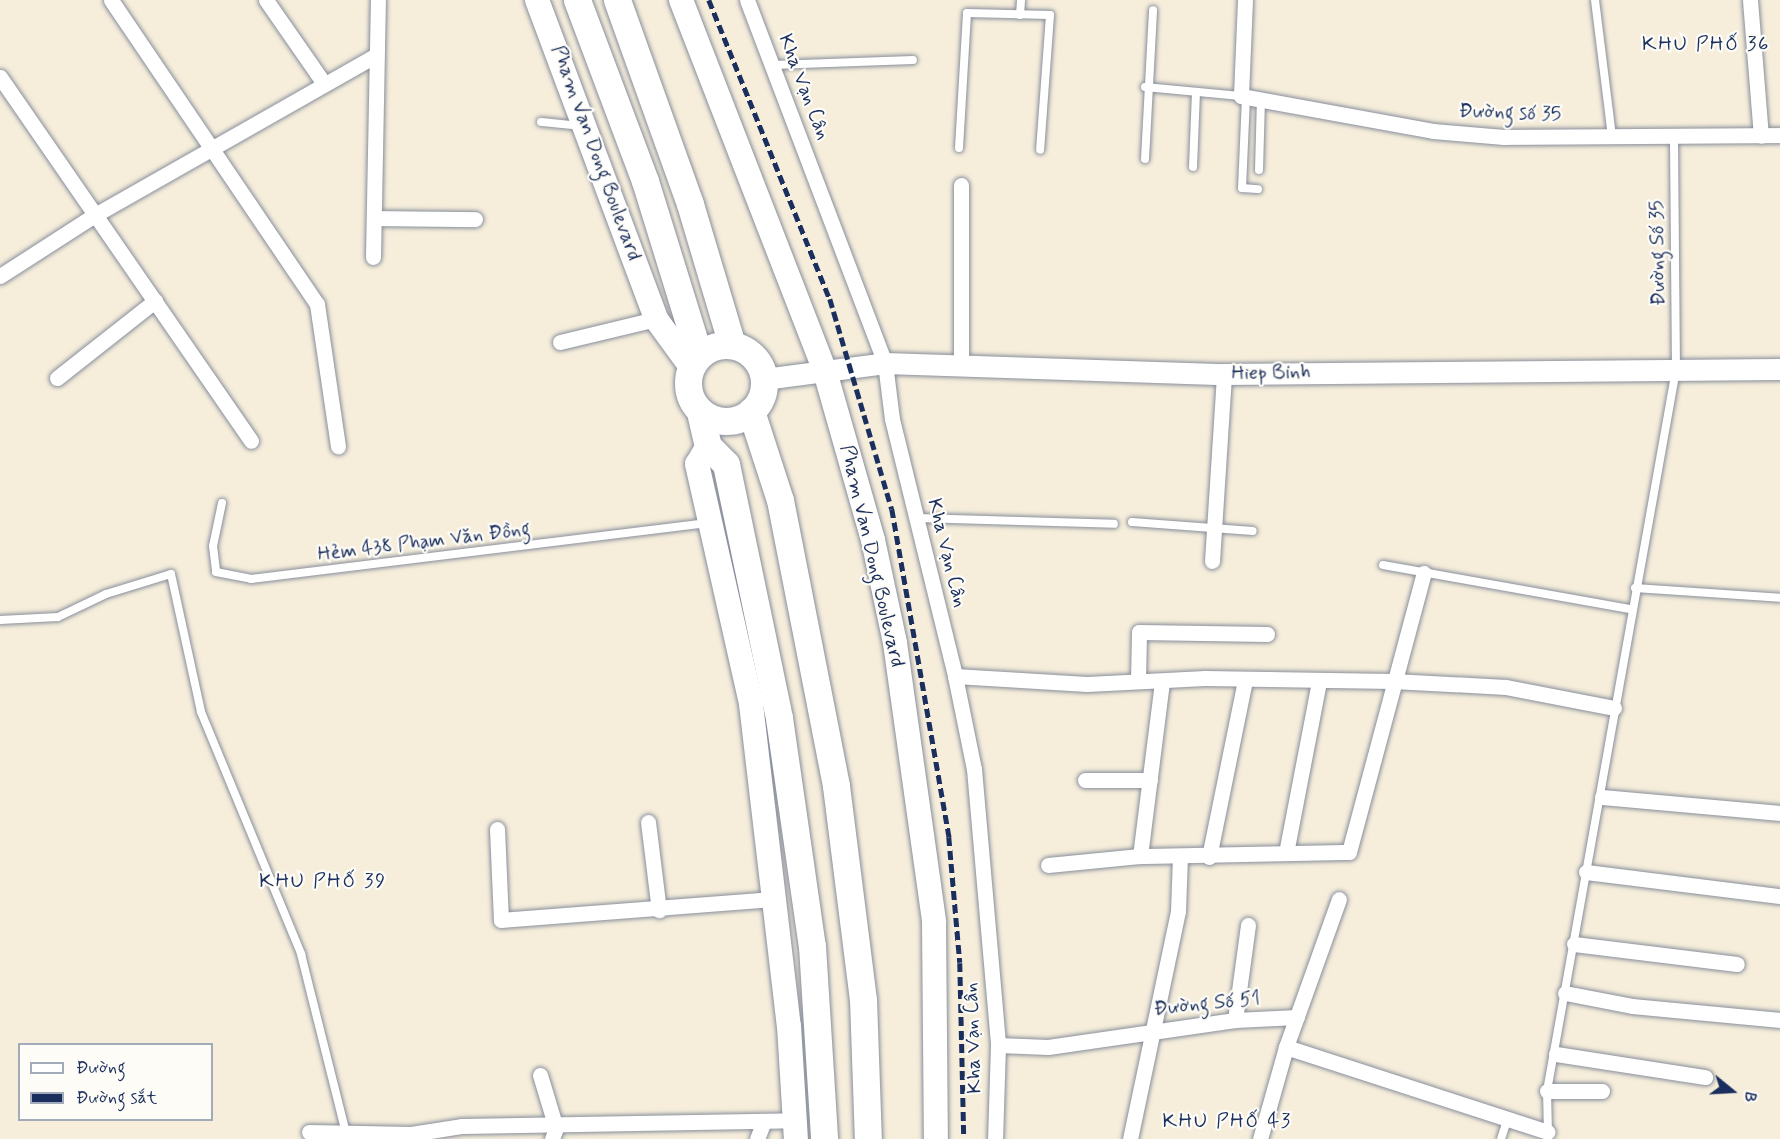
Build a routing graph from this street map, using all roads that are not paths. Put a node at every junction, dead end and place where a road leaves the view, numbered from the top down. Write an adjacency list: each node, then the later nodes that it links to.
1 (111, 0): 31 (street)
2 (266, 0): 19 (street)
3 (378, 0): 15 (street)
4 (537, 0): 25 (main road, Pham Van Dong Boulevard)
5 (577, 0): 47 (highway, Pham Van Dong Boulevard)
6 (616, 0): 46 (highway)
7 (681, 0): 50 (main road, Pham Van Dong Boulevard)
8 (747, 0): 17 (street, Kha Vạn Cân)
9 (1021, 0): 14 (lane)
10 (1245, 0): 22 (street)
11 (1595, 0): 27 (lane)
12 (1750, 0): 29 (street)
13 (1153, 10): 20 (lane)
14 (1020, 15): 30 (lane); 32 (lane)
15 (376, 55): 19 (street); 39 (street)
16 (913, 60): 17 (lane)
17 (773, 65): 48 (street, Kha Vạn Cân)
18 (0, 77): 38 (street)
19 (323, 82): 31 (street)
20 (1145, 87): 21 (lane); 33 (lane)
21 (1196, 92): 22 (lane); 34 (lane)
22 (1243, 97): 23 (street, Đường số 35); 37 (lane)
23 (1261, 100): 27 (street, Đường số 35); 35 (lane)
24 (541, 122): 25 (lane)
25 (589, 127): 44 (main road, Pham Van Dong Boulevard)
26 (1780, 135): 29 (street, Đường số 35)
27 (1612, 136): 28 (street, Đường số 35)
28 (1674, 136): 29 (street, Đường số 35); 52 (lane, Đường Số 35)
29 (1761, 136)
30 (958, 147)
31 (215, 149): 38 (street); 60 (street)
32 (1040, 150)
33 (1145, 159)
34 (1193, 167)
35 (1259, 170)
36 (961, 185): 49 (street)
37 (1258, 189)
38 (93, 216): 42 (street); 43 (street)
39 (375, 218): 40 (street); 41 (street)
40 (475, 219)
41 (373, 257)
42 (0, 276)
43 (155, 301): 54 (street); 58 (street)
44 (656, 319): 45 (street); 47 (main road, Pham Van Dong Boulevard)
45 (560, 342)
46 (732, 345): 47 (highway); 55 (highway)
47 (695, 361): 57 (highway)
48 (885, 363): 49 (main road, Hiep Binh); 50 (main road, Hiep Binh); 62 (street, Kha Vạn Cân)
49 (961, 365): 53 (main road, Hiep Binh)
50 (825, 368): 55 (main road, Hiep Binh); 125 (main road, Pham Van Dong Boulevard)
51 (1780, 369): 52 (main road, Hiep Binh)
52 (1676, 370): 53 (main road, Hiep Binh); 71 (lane, Đường Số 35)
53 (1224, 374): 66 (street)
54 (57, 378)
55 (764, 379): 56 (highway)
56 (751, 411): 57 (highway); 124 (highway)
57 (700, 412): 59 (highway)
58 (251, 441)
59 (708, 446): 64 (main road); 123 (highway)
60 (338, 447)
61 (222, 503): 64 (lane, Hẻm 438 Phạm Văn Đồng)
62 (917, 518): 65 (lane); 76 (street, Kha Vạn Cân)
63 (1131, 522): 66 (lane)
64 (706, 523): 96 (main road)
65 (1114, 524)
66 (1214, 528): 67 (lane); 68 (street)
67 (1253, 531)
68 (1212, 561)
69 (1383, 565): 70 (lane)
70 (1424, 573): 73 (lane); 81 (street)
71 (1635, 588): 72 (lane); 73 (lane, Đường Số 35)
72 (1780, 598)
73 (1631, 609): 82 (lane, Đường Số 35)
74 (0, 620): 118 (lane)
75 (1267, 634): 78 (street)
76 (955, 676): 78 (street); 107 (street, Kha Vạn Cân)
77 (1245, 680): 79 (street); 80 (street); 92 (street)
78 (1138, 681): 79 (street)
79 (1162, 681): 84 (street)
80 (1319, 681): 81 (street); 89 (street)
81 (1393, 681): 82 (street); 89 (street)
82 (1614, 708): 85 (lane, Đường Số 35)
83 (1085, 780): 84 (street)
84 (1150, 780): 90 (street)
85 (1602, 797): 86 (street); 94 (lane, Đường Số 35)
86 (1780, 813)
87 (648, 822): 98 (street)
88 (497, 829): 98 (street)
89 (1286, 853): 92 (street)
90 (1140, 856): 91 (street); 93 (street)
91 (1180, 857): 92 (street); 106 (street)
92 (1209, 857)
93 (1048, 865)
94 (1586, 872): 95 (street); 100 (lane, Đường Số 35)
95 (1780, 896)
96 (775, 899): 98 (street); 116 (main road)
97 (1340, 899): 103 (street)
98 (659, 910)
99 (1248, 925): 104 (street)
100 (1574, 944): 101 (street); 102 (lane, Đường Số 35)
101 (1737, 964)
102 (1565, 993): 105 (street); 109 (lane, Đường Số 35)
103 (1297, 1017): 104 (street, Đường Số 51); 108 (street)
104 (1235, 1020): 106 (street, Đường Số 51)
105 (1780, 1020)
106 (1155, 1030): 107 (street, Đường Số 51); 127 (street)
107 (998, 1045): 126 (street, Kha Vạn Cân)
108 (1286, 1047): 114 (street); 128 (street)
109 (1556, 1054): 111 (street); 113 (lane, Đường Số 35)
110 (540, 1075): 119 (street)
111 (1705, 1077)
112 (1602, 1090): 113 (street)
113 (1547, 1091): 121 (lane, Đường Số 35)
114 (1507, 1120): 121 (street); 129 (lane)
115 (763, 1123): 116 (street); 119 (street); 122 (street)
116 (796, 1129)
117 (309, 1132): 118 (street)
118 (346, 1133): 120 (street)
119 (554, 1133): 120 (street)
120 (377, 1136)
121 (1548, 1136)
122 (757, 1139)
123 (824, 1139)
124 (868, 1139)
125 (936, 1139)
126 (994, 1139)
127 (1130, 1139)
128 (1260, 1139)
129 (1501, 1139)

